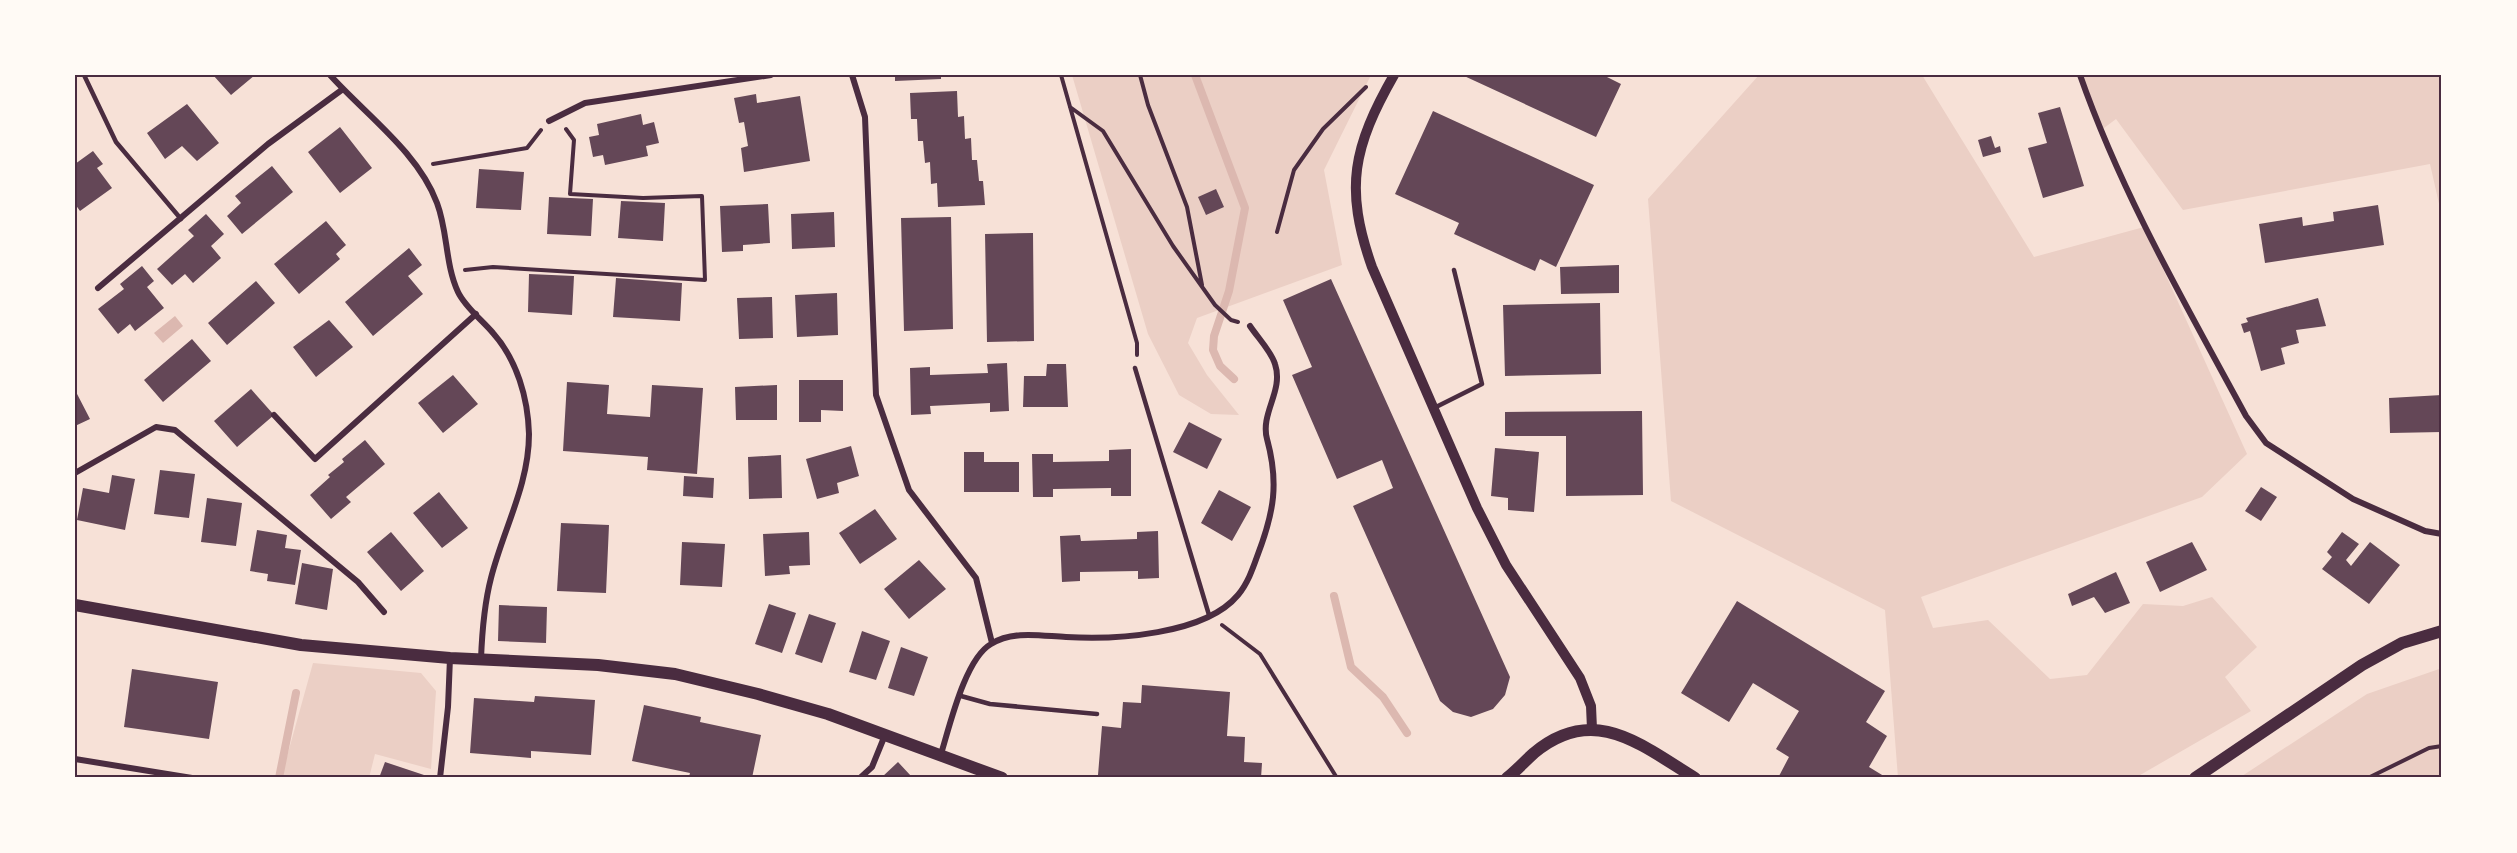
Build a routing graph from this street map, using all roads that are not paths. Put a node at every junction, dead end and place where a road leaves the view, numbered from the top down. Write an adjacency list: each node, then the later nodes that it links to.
1 (84, 75): 9 (lane)
2 (330, 75): 7 (street)
3 (771, 75): 8 (street)
4 (852, 75): 23 (street)
5 (1394, 75): 15 (street)
6 (2080, 75): 18 (street)
7 (343, 89): 9 (street); 12 (street)
8 (549, 121)
9 (181, 219): 11 (street)
10 (1454, 270): 15 (lane)
11 (98, 288)
12 (476, 314): 16 (street); 25 (street)
13 (1250, 326): 21 (street)
14 (1135, 368): 21 (lane)
15 (1434, 408): 28 (street)
16 (274, 415)
17 (75, 473): 20 (street)
18 (2442, 534)
19 (75, 605): 24 (main road)
20 (384, 612)
21 (1209, 615): 23 (street)
22 (2442, 631): 38 (main road)
23 (992, 643): 26 (street)
24 (450, 658): 25 (main road); 33 (street)
25 (481, 660): 29 (main road)
26 (961, 696): 27 (lane); 30 (street)
27 (1097, 714)
28 (1592, 729): 36 (main road); 37 (main road)
29 (886, 735): 30 (main road); 34 (street)
30 (941, 754): 35 (main road)
31 (75, 759): 32 (street)
32 (192, 778)
33 (440, 778)
34 (860, 778)
35 (1002, 778)
36 (1507, 778)
37 (1695, 778)
38 (2195, 778)

